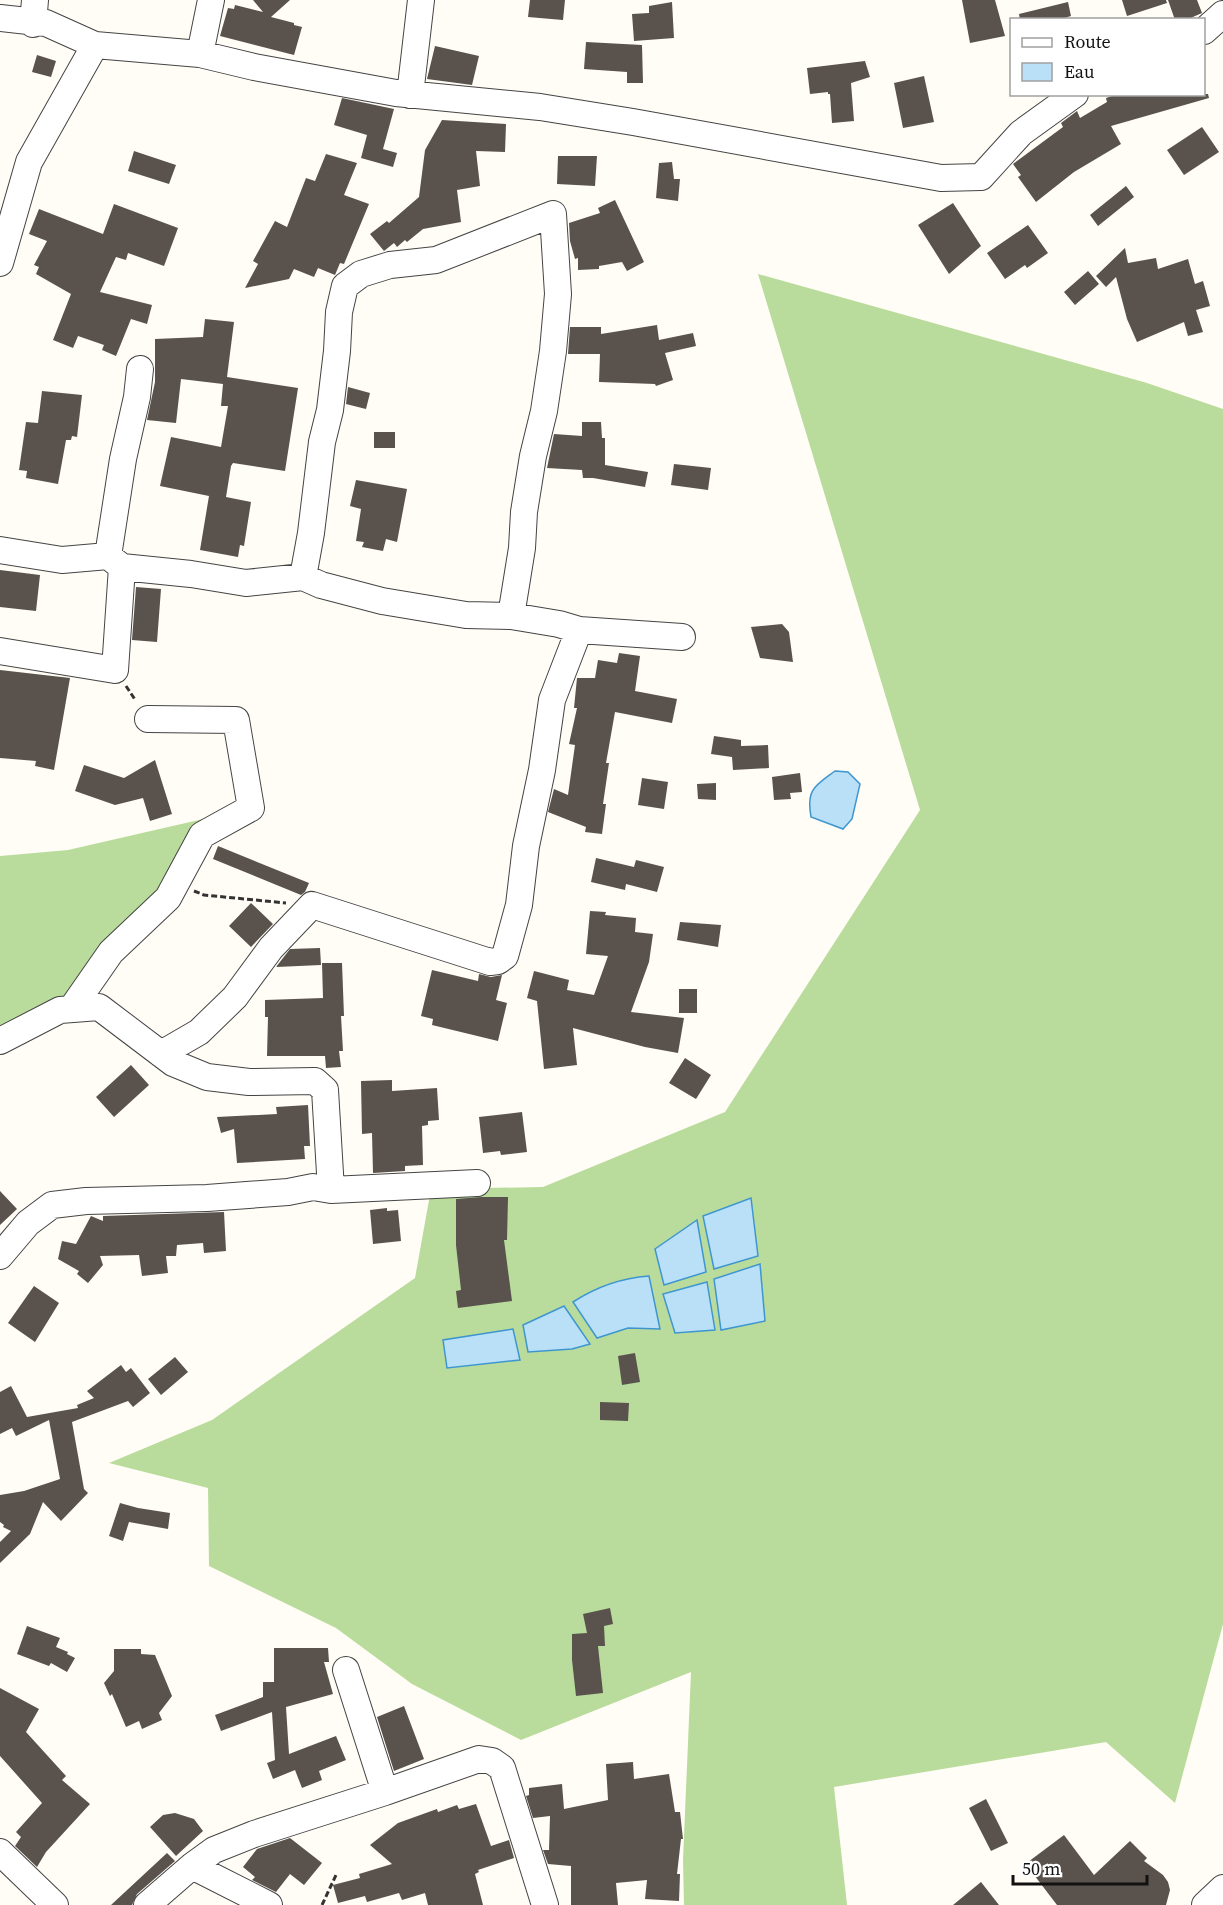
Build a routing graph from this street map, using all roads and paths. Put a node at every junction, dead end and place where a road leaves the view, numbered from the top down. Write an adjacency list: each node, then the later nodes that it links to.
1 (211, 0): 7 (street)
2 (421, 0): 8 (street)
3 (1223, 14): 5 (street)
4 (0, 18): 6 (street)
5 (1205, 29)
6 (95, 45): 7 (street); 10 (street)
7 (200, 54): 8 (street)
8 (410, 95): 9 (street)
9 (1072, 96)
10 (0, 263)
11 (140, 369): 13 (street)
12 (0, 550): 13 (street)
13 (115, 561): 14 (street); 19 (street)
14 (303, 577): 15 (street); 15 (street)
15 (511, 616): 16 (street)
16 (579, 630): 17 (street); 22 (street)
17 (682, 637)
18 (0, 651): 19 (street)
19 (115, 670): 20 (path)
20 (148, 719): 21 (street)
21 (175, 885): 22 (path); 23 (street)
22 (312, 905): 25 (street)
23 (72, 1008): 24 (street); 25 (street)
24 (0, 1041)
25 (161, 1054): 27 (street)
26 (477, 1183): 27 (street)
27 (331, 1190): 28 (street)
28 (0, 1256)
29 (346, 1670): 30 (street)
30 (385, 1792): 32 (street); 38 (street)
31 (0, 1852): 34 (street)
32 (192, 1866): 35 (street); 36 (street)
33 (336, 1875): 37 (path)
34 (55, 1905)
35 (147, 1905)
36 (269, 1905)
37 (322, 1905)
38 (545, 1905)

